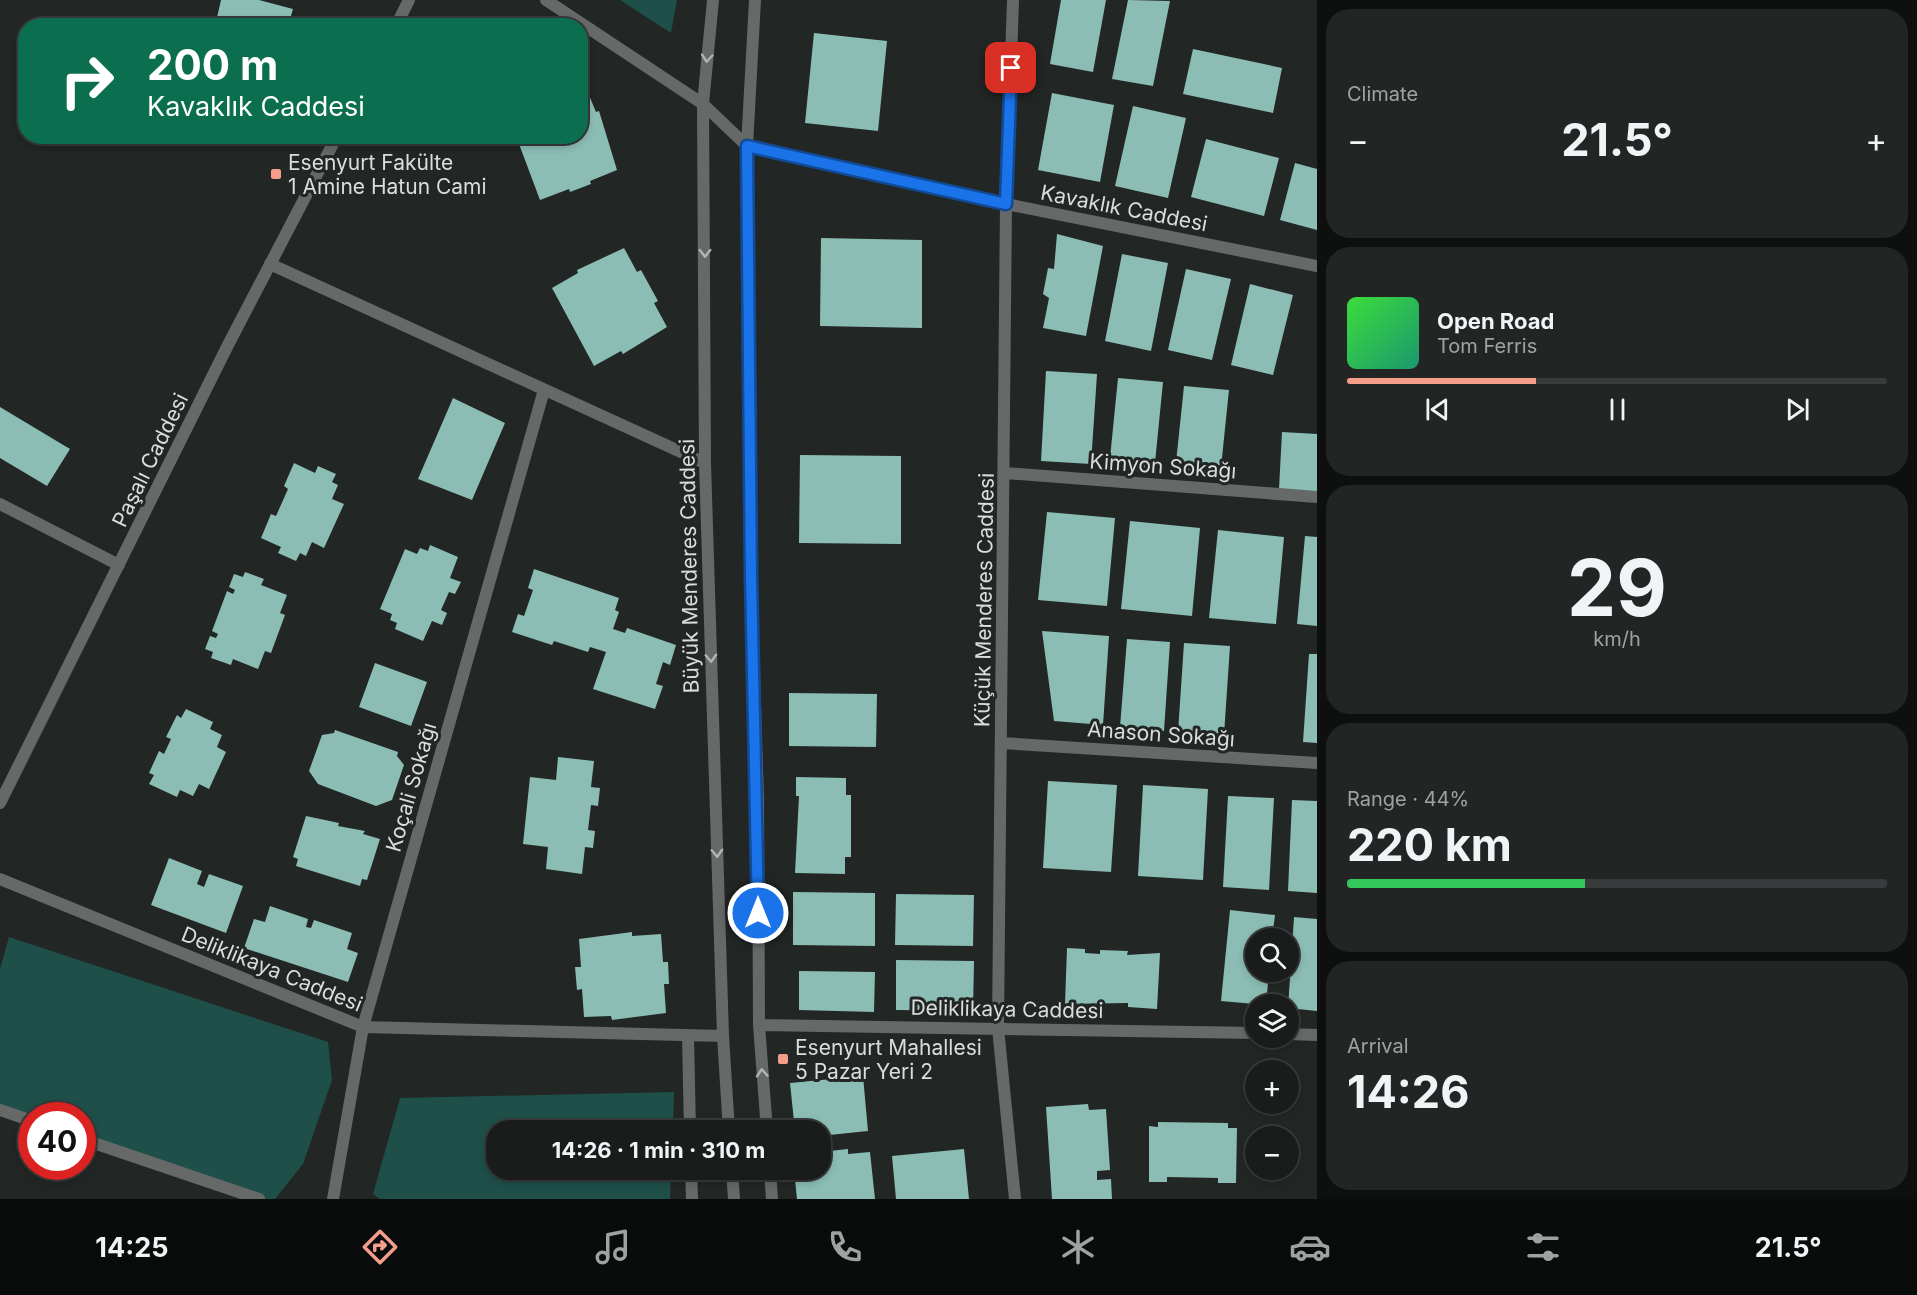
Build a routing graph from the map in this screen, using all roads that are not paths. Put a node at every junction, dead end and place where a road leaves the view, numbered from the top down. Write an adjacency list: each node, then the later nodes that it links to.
1 (409, 0): 6 (street)
2 (546, 0): 7 (street)
3 (713, 0): 9 (street, Büyük Menderes Caddesi, one-way to 9)
4 (755, 0): 11 (street)
5 (1013, 0): 12 (street, Küçük Menderes Caddesi)
6 (400, 18)
7 (573, 18)
8 (588, 28): 9 (street)
9 (703, 104): 11 (street); 16 (street, Büyük Menderes Caddesi, one-way to 16)
10 (333, 144): 13 (street, Paşalı Caddesi)
11 (747, 146): 12 (street, Kavaklık Caddesi); 25 (street)
12 (1006, 204): 14 (street, Kavaklık Caddesi); 17 (street, Küçük Menderes Caddesi)
13 (270, 264): 15 (street); 20 (street, Paşalı Caddesi)
14 (1317, 266)
15 (544, 390): 16 (street); 26 (street, Koçali Sokağı)
16 (705, 463): 32 (street, Büyük Menderes Caddesi, one-way to 32)
17 (1005, 473): 18 (street, Kimyon Sokağı); 21 (street, Küçük Menderes Caddesi)
18 (1317, 497)
19 (0, 504): 20 (street)
20 (119, 565): 23 (street, Paşalı Caddesi)
21 (1002, 743): 22 (street, Anason Sokağı); 27 (street, Küçük Menderes Caddesi)
22 (1317, 764)
23 (0, 803)
24 (0, 879): 26 (street, Deliklikaya Caddesi)
25 (759, 1025): 27 (street, Deliklikaya Caddesi); 37 (street, one-way to 25)
26 (363, 1027): 31 (street, Deliklikaya Caddesi); 43 (street, Koçali Sokağı)
27 (998, 1028): 28 (street, Deliklikaya Caddesi); 47 (street, Küçük Menderes Caddesi)
28 (1245, 1033)
29 (1299, 1034): 30 (street)
30 (1317, 1035)
31 (688, 1036): 32 (street, Deliklikaya Caddesi); 35 (street)
32 (723, 1036): 36 (street, Büyük Menderes Caddesi)
33 (0, 1110): 34 (street)
34 (18, 1116)
35 (690, 1120)
36 (728, 1120)
37 (766, 1120)
38 (96, 1144): 42 (street)
39 (691, 1180): 44 (street)
40 (733, 1180): 45 (street)
41 (771, 1180): 46 (street)
42 (259, 1199)
43 (333, 1199)
44 (692, 1199)
45 (734, 1199)
46 (772, 1199)
47 (1015, 1199)

